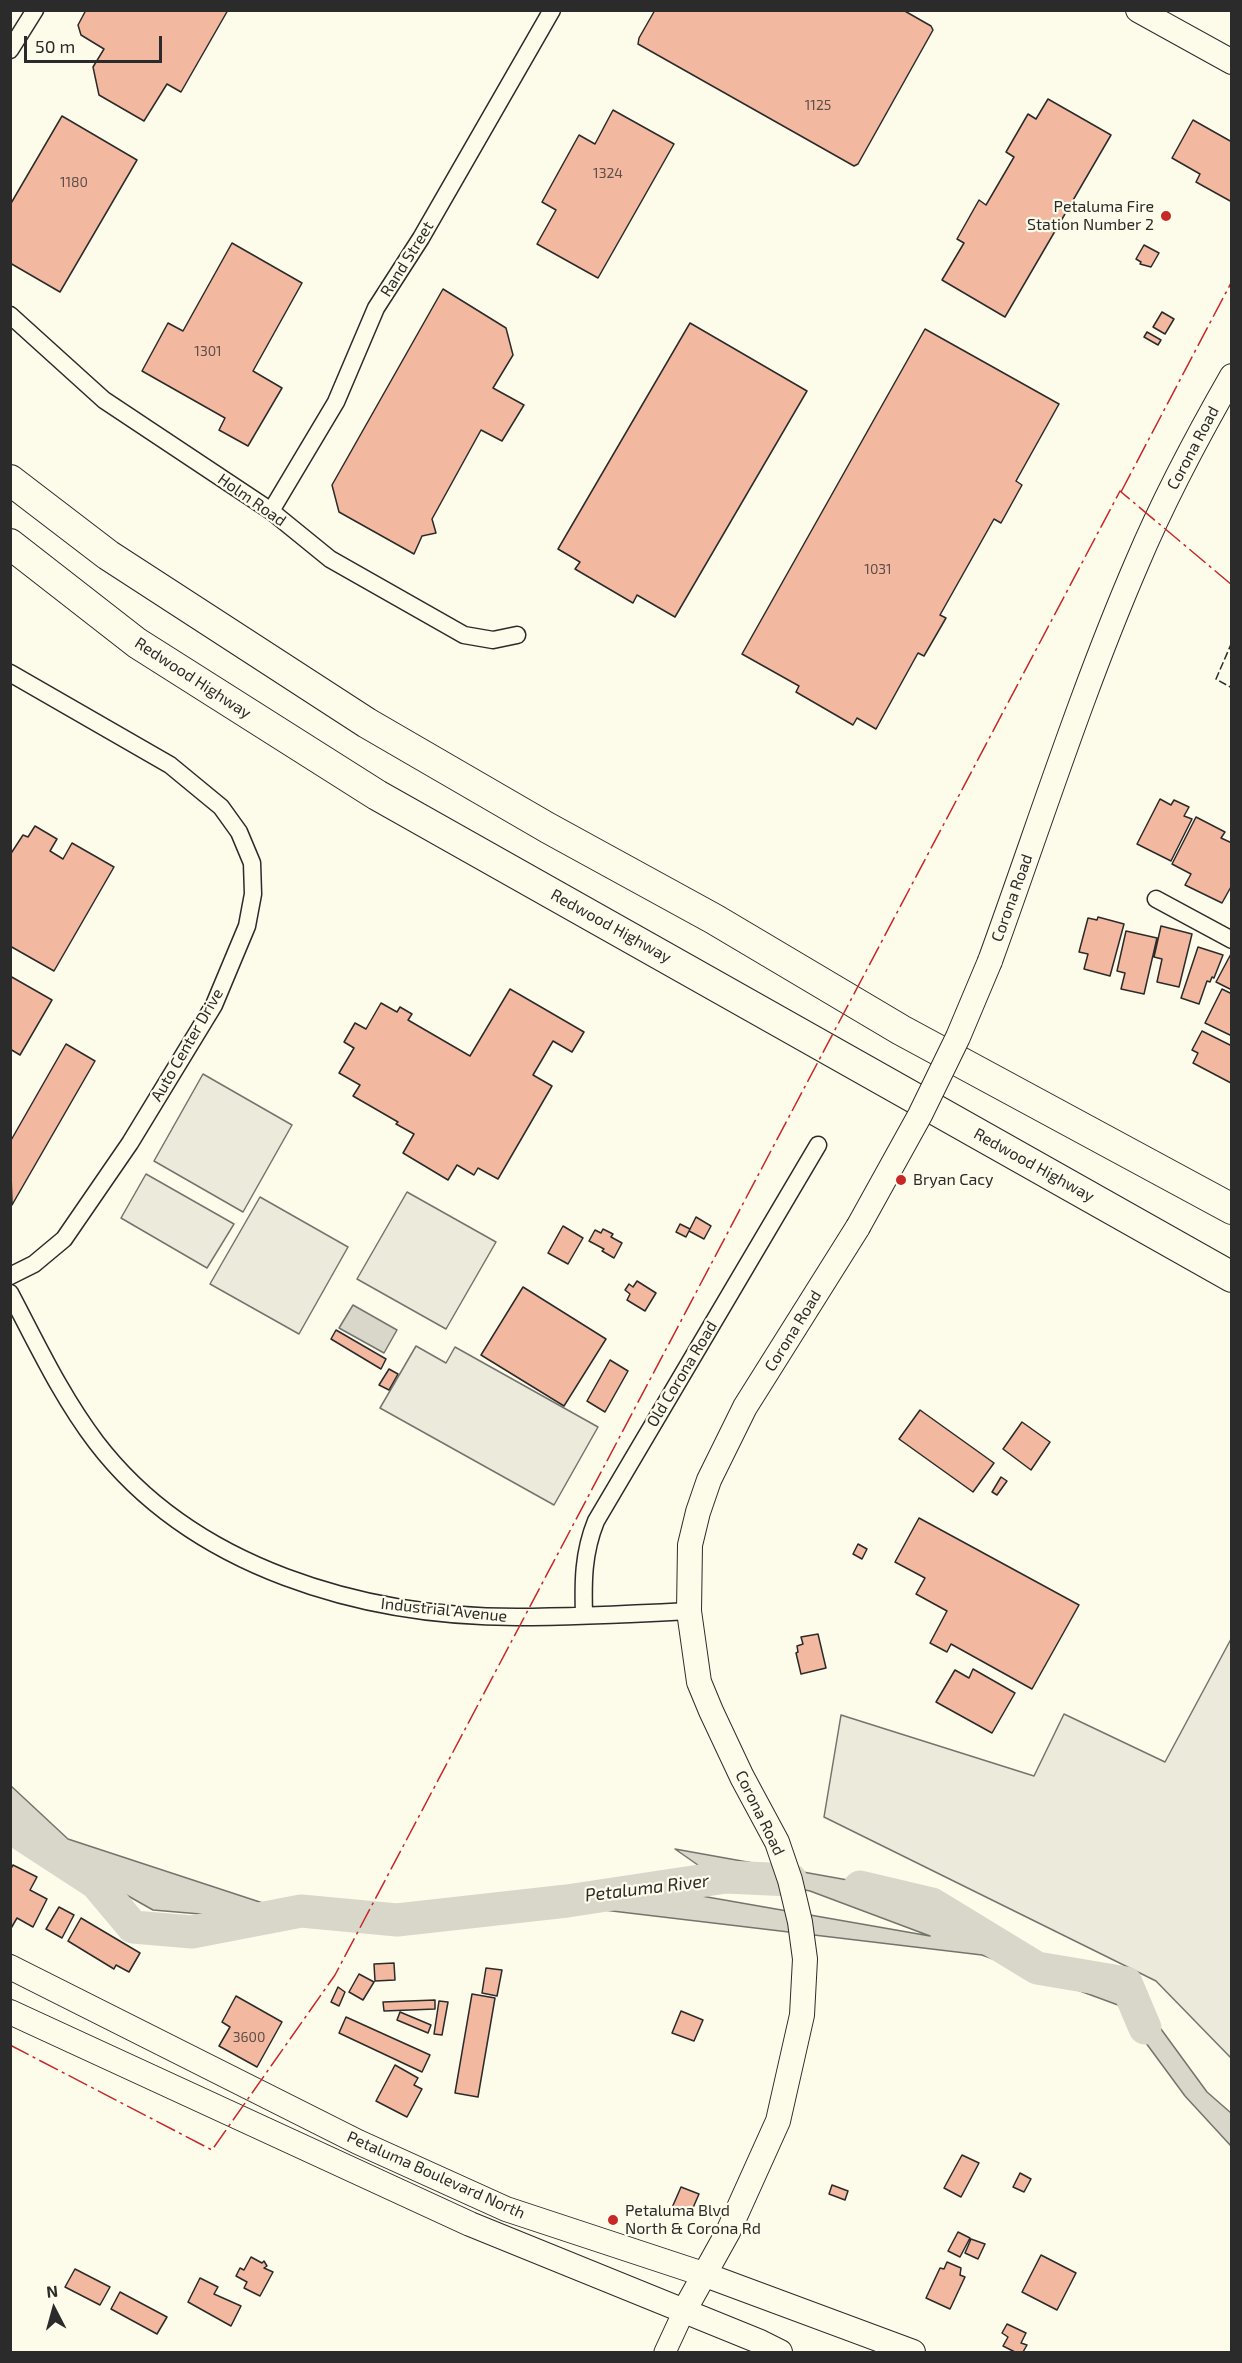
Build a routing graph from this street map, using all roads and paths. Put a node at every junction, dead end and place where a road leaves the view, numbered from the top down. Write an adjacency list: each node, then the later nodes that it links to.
1 (34, 10): 4 (street)
2 (552, 10): 9 (street, Rand Street)
3 (1138, 10): 5 (main road)
4 (10, 50)
5 (1232, 62)
6 (10, 315): 9 (street, Holm Road)
7 (1232, 376): 20 (main road, Corona Road, bridge)
8 (10, 480): 16 (highway)
9 (271, 511): 11 (street, Holm Road)
10 (10, 544): 18 (highway, Redwood Highway)
11 (517, 635)
12 (10, 673): 17 (street, Auto Center Drive)
13 (1156, 899): 14 (street)
14 (1232, 940)
15 (818, 1145): 21 (street, Old Corona Road)
16 (1232, 1209)
17 (10, 1276)
18 (1232, 1277)
19 (10, 1293): 21 (street, Industrial Avenue)
20 (689, 1611): 21 (street, Industrial Avenue); 24 (main road, Corona Road)
21 (584, 1616)
22 (10, 1967): 24 (main road, Petaluma Boulevard North)
23 (10, 2012): 25 (main road, Petaluma Boulevard North)
24 (703, 2274): 25 (main road, Corona Road); 28 (main road, Petaluma Boulevard North)
25 (684, 2311): 26 (street); 27 (main road, Petaluma Boulevard North)
26 (665, 2352)
27 (780, 2352)
28 (913, 2352)

